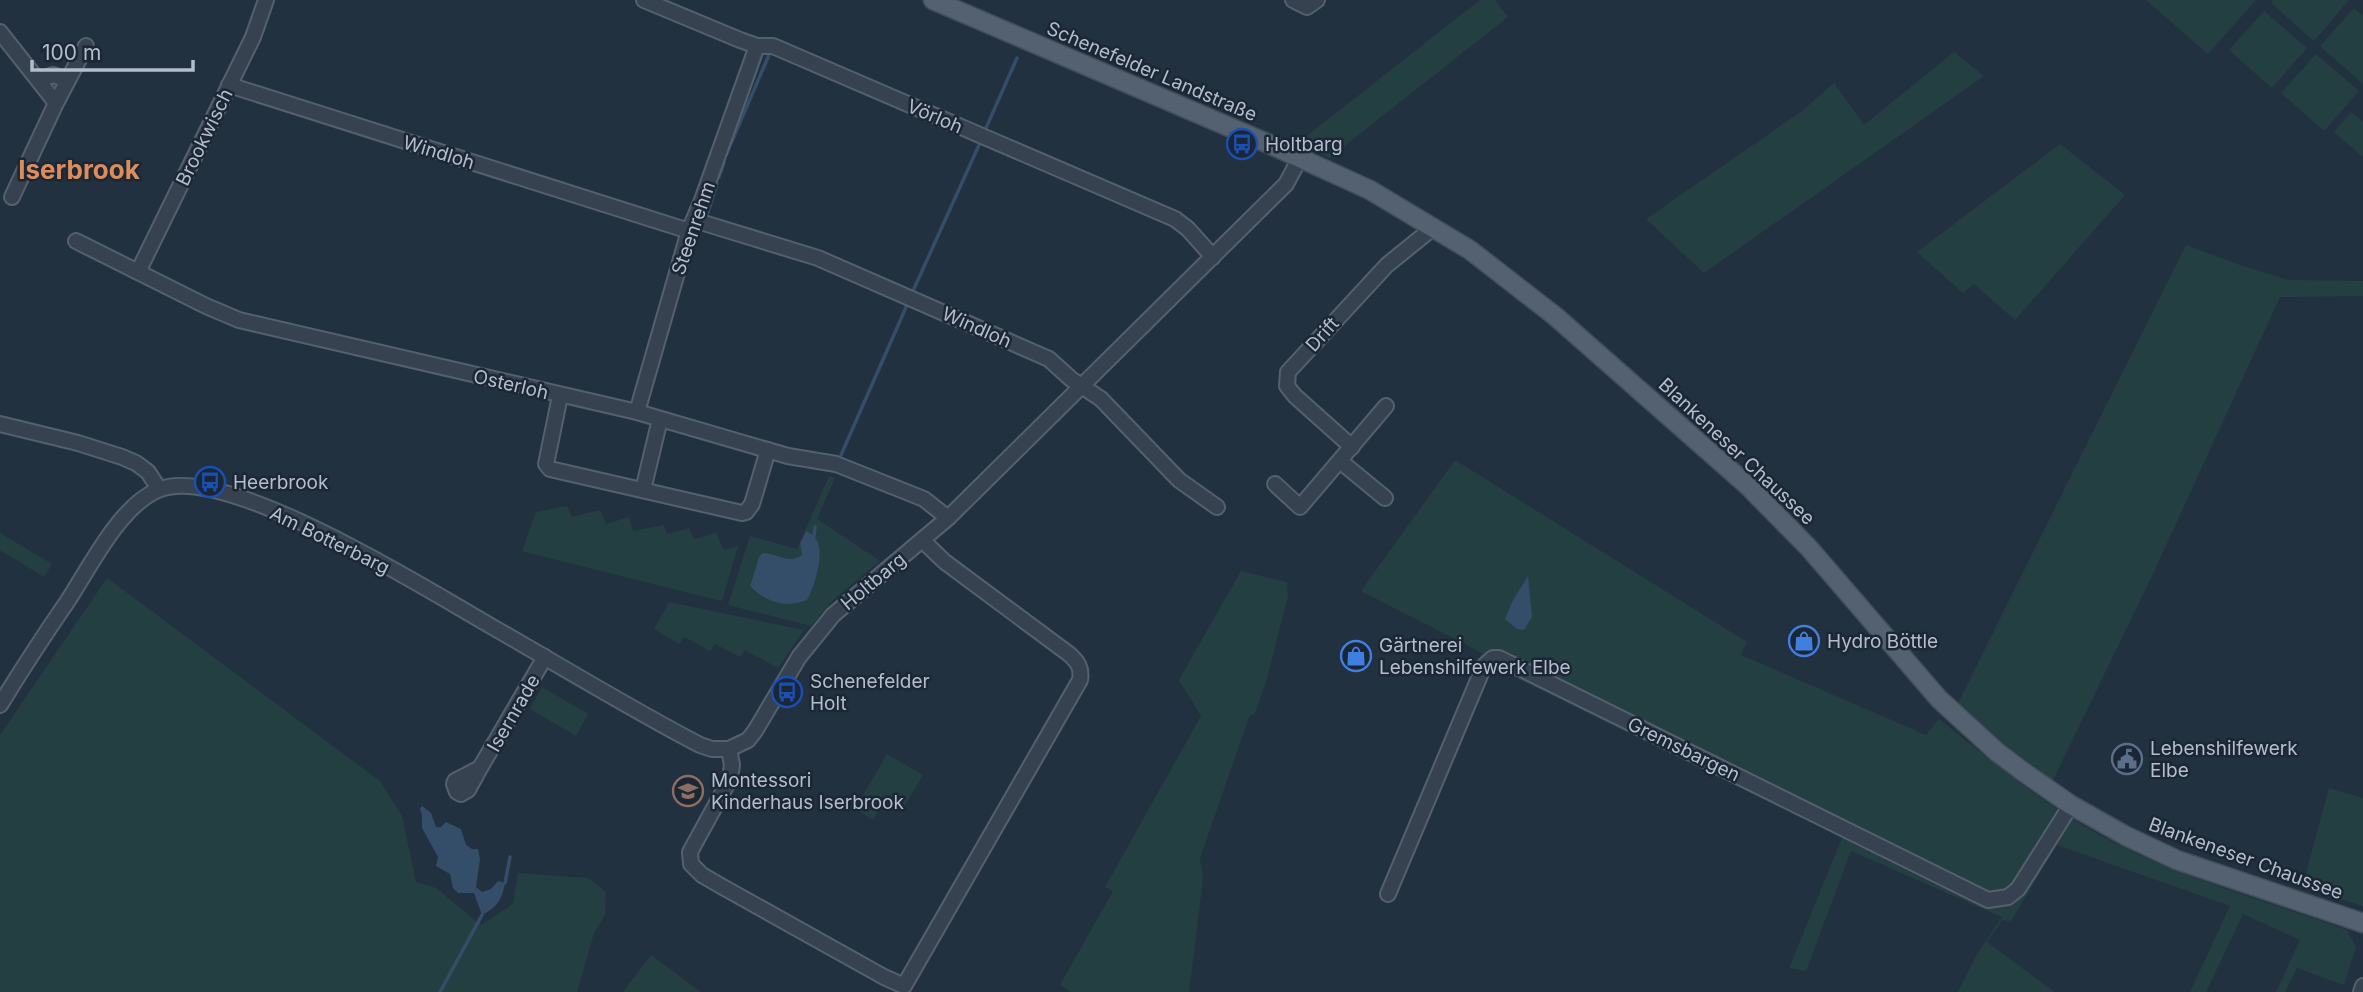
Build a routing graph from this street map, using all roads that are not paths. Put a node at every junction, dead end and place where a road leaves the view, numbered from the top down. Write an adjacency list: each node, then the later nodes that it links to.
1 (266, 0): 11 (street, Brookwisch)
2 (644, 0): 8 (street, Vörloh)
3 (933, 0): 13 (main road, Schenefelder Landstraße)
4 (1293, 0): 5 (street)
5 (1312, 3)
6 (0, 32): 9 (street)
7 (86, 46): 10 (street)
8 (757, 46): 16 (street, Steenrehm); 19 (street, Vörloh)
9 (39, 80): 10 (street); 12 (street)
10 (67, 80): 12 (street)
11 (229, 85): 16 (street, Windloh); 20 (street, Brookwisch)
12 (56, 103): 14 (street)
13 (1300, 158): 15 (main road, Schenefelder Landstraße); 19 (street, Holtbarg)
14 (12, 197)
15 (1391, 201): 17 (main road, Blankeneser Chaussee)
16 (691, 225): 21 (street, Windloh); 24 (street, Steenrehm)
17 (1434, 227): 27 (street, Drift); 41 (main road, Blankeneser Chaussee)
18 (76, 241): 20 (street, Osterloh)
19 (1213, 257): 21 (street, Holtbarg)
20 (138, 272): 22 (street, Osterloh)
21 (1081, 384): 34 (street, Windloh); 35 (street, Holtbarg)
22 (560, 396): 24 (street, Osterloh); 32 (street)
23 (1386, 406): 27 (street)
24 (637, 412): 25 (street, Osterloh)
25 (660, 419): 28 (street, Osterloh); 32 (street)
26 (0, 424): 31 (street)
27 (1352, 447): 29 (street)
28 (768, 450): 32 (street); 35 (street, Osterloh)
29 (1340, 461): 30 (street); 33 (street)
30 (1275, 484)
31 (159, 489): 37 (street, Am Botterbarg); 38 (street)
32 (643, 490)
33 (1385, 498)
34 (1217, 507)
35 (948, 518): 36 (street, Holtbarg)
36 (922, 540): 39 (street, Holtbarg); 45 (street)
37 (545, 657): 39 (street, Am Botterbarg); 40 (street, Isernrade)
38 (0, 705)
39 (729, 749): 45 (street)
40 (480, 768)
41 (2071, 805): 42 (street, Gremsbargen); 43 (main road, Blankeneser Chaussee)
42 (1388, 894)
43 (2363, 923)
44 (2363, 986): 46 (street)
45 (905, 989)
46 (2361, 992)

